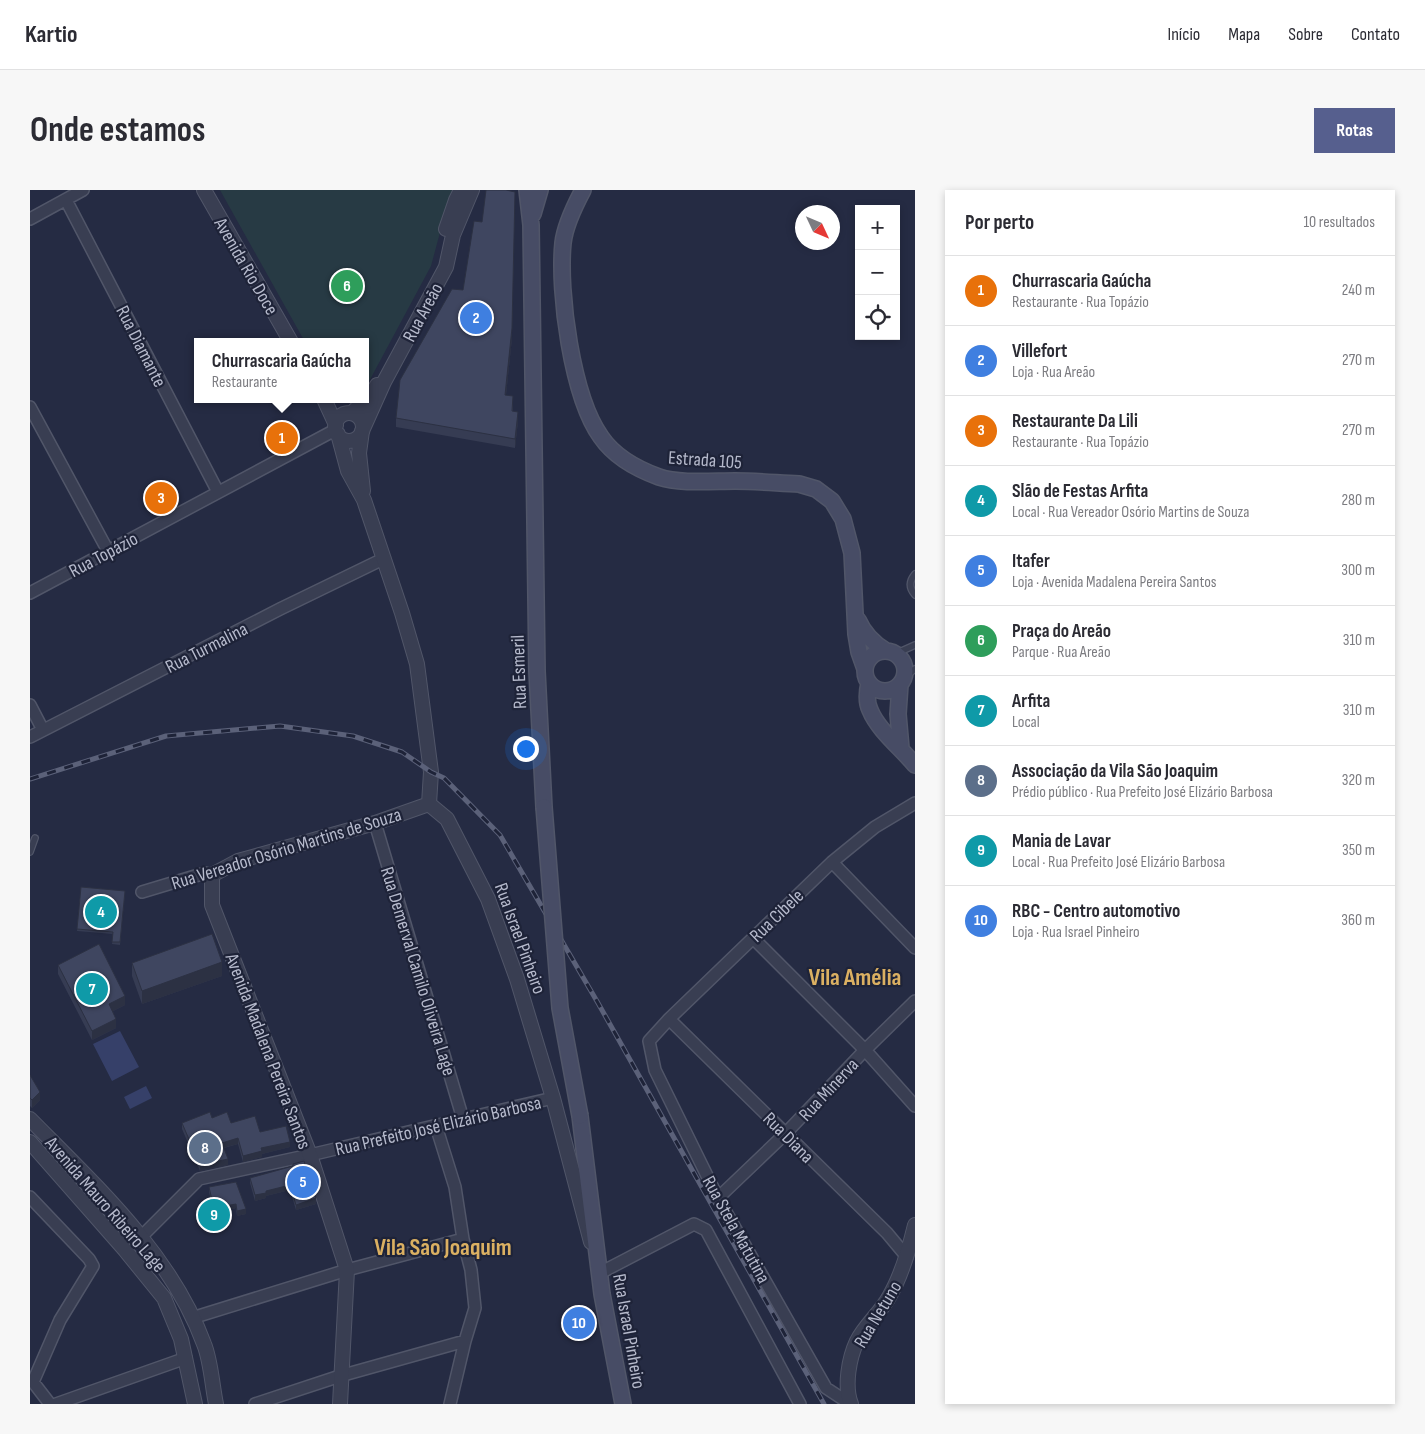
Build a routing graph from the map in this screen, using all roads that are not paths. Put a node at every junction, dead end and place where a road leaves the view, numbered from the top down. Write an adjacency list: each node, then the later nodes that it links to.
1 (83, 190): 8 (street)
2 (204, 190): 11 (street, Avenida Rio Doce)
3 (461, 190): 12 (street, Rua Areão)
4 (472, 190): 19 (street, Rua Areão)
5 (527, 190): 10 (main road)
6 (540, 190): 10 (main road)
7 (583, 190): 27 (main road, Estrada 105)
8 (66, 200): 9 (street); 20 (street, Rua Diamante)
9 (30, 219)
10 (531, 225): 66 (main road, Rua Esmeril, bridge)
11 (289, 338)
12 (369, 395)
13 (326, 403): 18 (street)
14 (334, 403): 17 (street)
15 (360, 403): 17 (street, Rua Areão)
16 (30, 407): 22 (street)
17 (350, 413): 18 (street); 19 (street)
18 (336, 430): 19 (street); 20 (street, Rua Topázio); 21 (street)
19 (362, 431): 21 (street)
20 (218, 492): 22 (street, Rua Topázio)
21 (364, 500): 23 (street)
22 (108, 551): 25 (street, Rua Topázio)
23 (383, 559): 33 (street, Rua Turmalina); 38 (street)
24 (915, 574): 26 (lane)
25 (30, 593)
26 (915, 595)
27 (856, 616): 29 (main road, Estrada 105); 30 (main road, Estrada 105)
28 (915, 645): 29 (lane)
29 (891, 652): 30 (main road); 31 (main road)
30 (867, 676): 31 (main road); 35 (main road, Estrada 105)
31 (907, 677): 35 (main road)
32 (30, 705): 33 (street)
33 (44, 730): 34 (street, Rua Turmalina)
34 (30, 737)
35 (901, 748): 36 (main road, Estrada 105)
36 (915, 765)
37 (915, 803): 42 (street, Rua Cibele)
38 (429, 804): 39 (street, Rua Vereador Osório Martins de Souza); 51 (street, Rua Israel Pinheiro)
39 (375, 823): 43 (street, Rua Vereador Osório Martins de Souza); 54 (street, Rua Demerval Camilo Oliveira Lage)
40 (35, 838): 41 (lane)
41 (30, 852)
42 (832, 862): 45 (street, Rua Cibele); 46 (street)
43 (212, 875): 44 (street, Rua Vereador Osório Martins de Souza); 58 (street, Avenida Madalena Pereira Santos)
44 (142, 892)
45 (753, 938): 48 (street, Rua Cibele); 50 (street)
46 (915, 948)
47 (915, 1001): 50 (street, Rua Minerva)
48 (670, 1018): 49 (street, Rua Cibele); 56 (street, Rua Diana)
49 (649, 1041): 60 (street, Rua Stela Matutina)
50 (865, 1050): 52 (street); 56 (street, Rua Minerva)
51 (552, 1098): 54 (street, Rua Prefeito José Elizário Barbosa); 66 (street, Rua Israel Pinheiro)
52 (915, 1106)
53 (30, 1119): 62 (street, Avenida Mauro Ribeiro Lage)
54 (463, 1119): 55 (street, Rua Prefeito José Elizário Barbosa)
55 (436, 1126): 58 (street, Rua Prefeito José Elizário Barbosa); 63 (street)
56 (785, 1134): 60 (street, Rua Minerva); 64 (street, Rua Diana)
57 (30, 1142): 69 (street, Avenida Mauro Ribeiro Lage)
58 (310, 1156): 62 (street, Rua Prefeito José Elizário Barbosa); 65 (street, Avenida Madalena Pereira Santos)
59 (30, 1197): 72 (street)
60 (718, 1198): 71 (street, Rua Stela Matutina)
61 (915, 1225): 64 (street, Rua Netuno)
62 (141, 1237): 67 (street, Avenida Mauro Ribeiro Lage)
63 (463, 1239): 65 (street); 68 (street)
64 (907, 1258): 71 (street, Rua Netuno)
65 (347, 1270): 67 (street); 70 (street, Avenida Madalena Pereira Santos)
66 (600, 1273): 79 (main road, Rua Israel Pinheiro); 80 (street)
67 (192, 1318): 75 (street, Avenida Mauro Ribeiro Lage)
68 (465, 1341): 70 (street); 78 (street)
69 (186, 1358): 73 (street); 74 (street, Avenida Mauro Ribeiro Lage)
70 (340, 1376): 76 (street); 77 (street, Avenida Madalena Pereira Santos)
71 (850, 1403)
72 (50, 1404)
73 (56, 1404)
74 (195, 1404)
75 (216, 1404)
76 (255, 1404)
77 (340, 1404)
78 (450, 1404)
79 (623, 1404)
80 (800, 1404)

